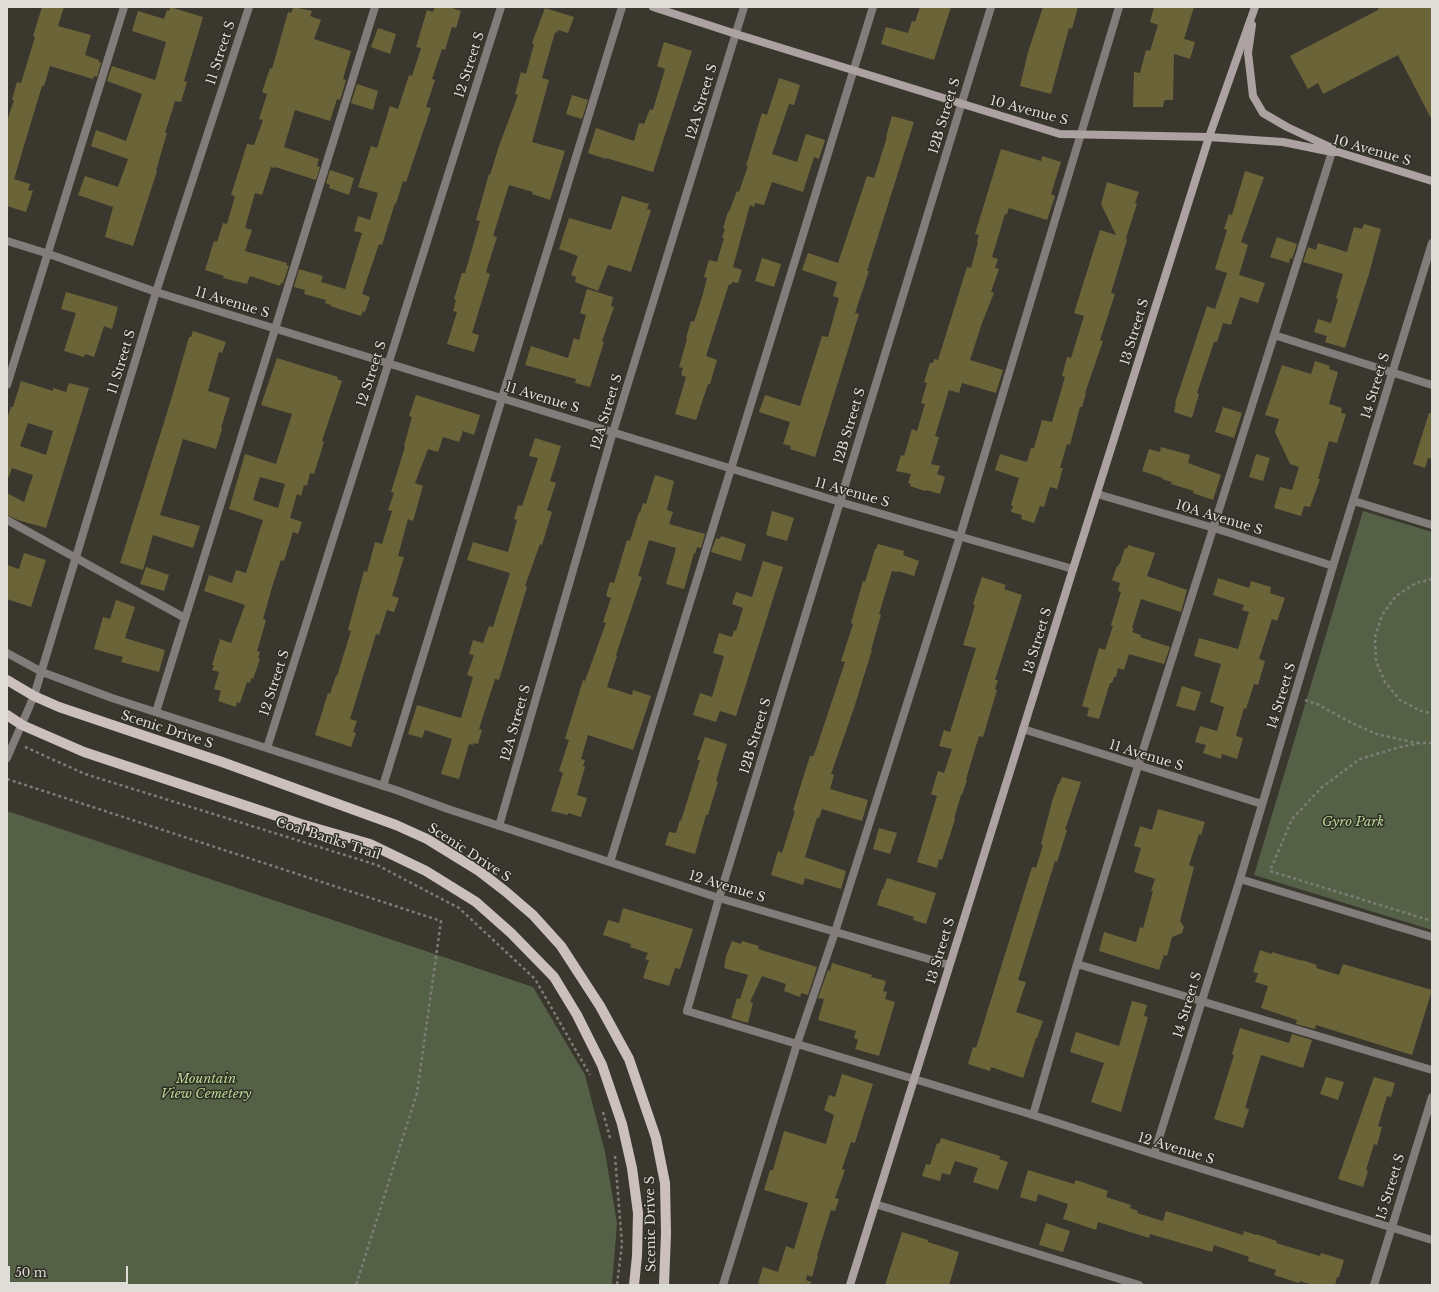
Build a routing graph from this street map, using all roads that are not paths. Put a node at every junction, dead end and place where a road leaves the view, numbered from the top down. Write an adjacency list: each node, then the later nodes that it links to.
1 (124, 7): 21 (street)
2 (249, 7): 22 (street, 11 Street S)
3 (375, 7): 23 (street)
4 (501, 7): 25 (street, 12 Street S)
5 (622, 7): 29 (street)
6 (653, 7): 12 (street, 10 Avenue S)
7 (744, 7): 12 (street, 12A Street S)
8 (873, 7): 13 (street)
9 (991, 7): 14 (street, 12B Street S)
10 (1119, 7): 15 (street)
11 (1255, 8): 16 (street, 13 Street S); 17 (street)
12 (736, 34): 13 (street, 10 Avenue S); 30 (street, 12A Street S)
13 (854, 70): 14 (street, 10 Avenue S); 31 (street)
14 (961, 104): 15 (street, 10 Avenue S); 34 (street, 12B Street S)
15 (1082, 135): 16 (street, 10 Avenue S); 38 (street)
16 (1209, 137): 17 (street, 10 Avenue S); 32 (street, 13 Street S)
17 (1335, 152): 18 (street, 10 Avenue S); 24 (street)
18 (1432, 181)
19 (7, 241): 21 (street, 11 Avenue S)
20 (1432, 243): 26 (street, 14 Street S)
21 (49, 254): 22 (street, 11 Avenue S); 27 (street)
22 (156, 292): 23 (street, 11 Avenue S); 39 (street, 11 Street S)
23 (276, 329): 25 (street, 11 Avenue S); 42 (street)
24 (1274, 335): 26 (street); 37 (street)
25 (388, 363): 29 (street, 11 Avenue S); 51 (street, 12 Street S)
26 (1393, 374): 28 (street); 33 (street, 14 Street S)
27 (7, 385)
28 (1432, 385)
29 (502, 398): 30 (street, 11 Avenue S); 54 (street)
30 (613, 432): 31 (street, 11 Avenue S); 56 (street, 12A Street S)
31 (731, 469): 34 (street, 11 Avenue S); 57 (street)
32 (1097, 494): 37 (street, 10A Avenue S); 41 (street, 13 Street S)
33 (1354, 501): 36 (street); 40 (street, 14 Street S)
34 (840, 502): 38 (street, 11 Avenue S); 59 (street, 12B Street S)
35 (7, 520): 39 (street)
36 (1432, 524)
37 (1214, 528): 40 (street, 10A Avenue S); 53 (street)
38 (960, 536): 41 (street, 11 Avenue S); 60 (street)
39 (76, 558): 42 (street); 44 (street, 11 Street S)
40 (1333, 566): 55 (street, 14 Street S)
41 (1073, 569): 50 (street, 13 Street S)
42 (186, 618): 47 (street)
43 (7, 652): 44 (street, Scenic Drive S)
44 (42, 672): 46 (street, 11 Street S); 47 (street, Scenic Drive S)
45 (7, 680): 46 (main road, Scenic Drive S)
46 (34, 696): 49 (street, 11 Street S); 75 (main road, Scenic Drive S)
47 (156, 712): 51 (street, Scenic Drive S)
48 (7, 715): 49 (main road, Scenic Drive S)
49 (22, 725): 52 (street, 11 Street S); 74 (main road, Scenic Drive S)
50 (1023, 729): 53 (street, 11 Avenue S); 63 (street, 13 Street S)
51 (267, 748): 54 (street, Scenic Drive S)
52 (7, 758)
53 (1138, 766): 55 (street, 11 Avenue S); 62 (street)
54 (383, 786): 56 (street, Scenic Drive S)
55 (1262, 804): 58 (street, 14 Street S)
56 (499, 826): 57 (street, 12 Avenue S)
57 (610, 862): 59 (street, 12 Avenue S)
58 (1240, 879): 61 (street); 64 (street, 14 Street S)
59 (718, 898): 60 (street, 12 Avenue S); 65 (street, 12B Street S)
60 (835, 932): 63 (street, 12 Avenue S); 65 (street)
61 (1432, 937)
62 (1077, 964): 64 (street); 69 (street)
63 (949, 965): 67 (street, 13 Street S)
64 (1202, 1002): 66 (street); 70 (street, 14 Street S)
65 (798, 1044): 67 (street, 12 Avenue S); 76 (street)
66 (1432, 1070)
67 (914, 1079): 69 (street, 12 Avenue S); 71 (street, 13 Street S)
68 (1432, 1096): 72 (street, 15 Street S)
69 (1033, 1115): 70 (street, 12 Avenue S)
70 (1154, 1154): 72 (street, 12 Avenue S)
71 (875, 1204): 77 (street, 13 Street S); 78 (street)
72 (1391, 1228): 73 (street, 12 Avenue S); 79 (street, 15 Street S)
73 (1432, 1240)
74 (634, 1285)
75 (664, 1285)
76 (723, 1285)
77 (850, 1285)
78 (1139, 1285)
79 (1374, 1285)

